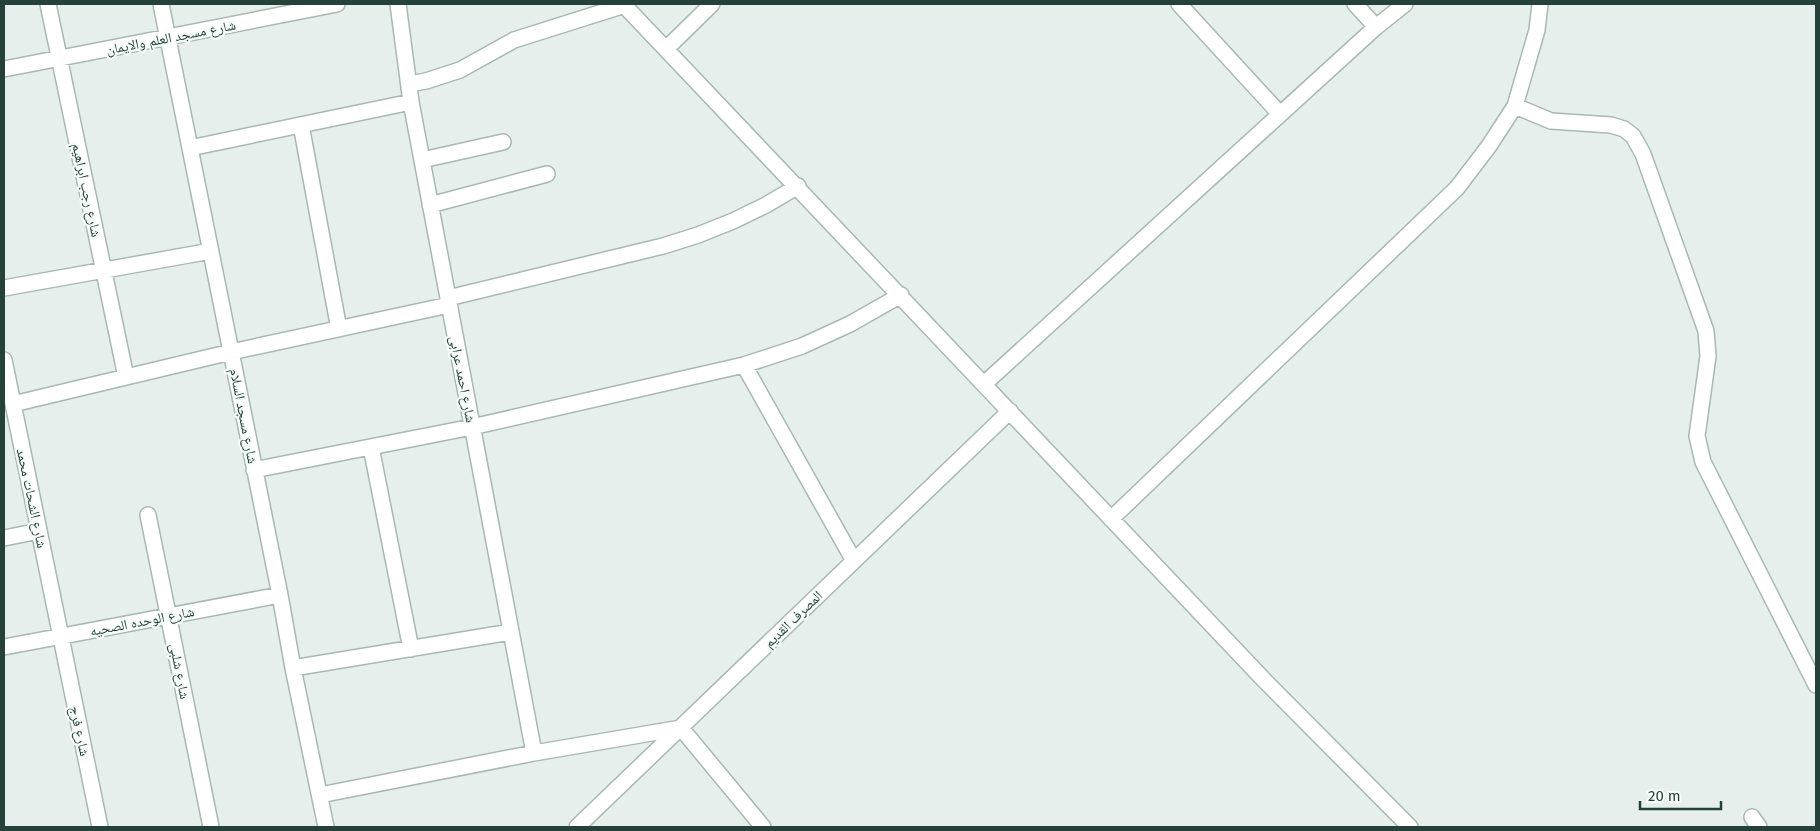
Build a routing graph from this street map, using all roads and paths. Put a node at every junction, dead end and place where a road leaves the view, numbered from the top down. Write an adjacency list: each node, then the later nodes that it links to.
1 (48, 4): 15 (street, شارع رجب ابراهيم)
2 (161, 4): 13 (street, شارع مسجد السلام)
3 (337, 4): 11 (street, شارع مسجد العلم والايمان)
4 (399, 4): 17 (street, شارع احمد عرابى)
5 (624, 4): 14 (street); 17 (street)
6 (712, 4): 14 (street)
7 (1179, 4): 20 (street)
8 (1355, 4): 12 (street)
9 (1404, 4): 12 (street)
10 (1540, 4): 19 (street)
11 (295, 8): 13 (street, شارع مسجد العلم والايمان)
12 (1376, 27): 20 (street)
13 (168, 38): 15 (street, شارع مسجد العلم والايمان); 23 (street, شارع مسجد السلام)
14 (666, 49): 26 (street)
15 (60, 58): 16 (street, شارع مسجد العلم والايمان); 29 (street, شارع رجب ابراهيم)
16 (4, 69)
17 (409, 84): 18 (street, شارع احمد عرابى)
18 (411, 102): 21 (street); 24 (street, شارع احمد عرابى)
19 (1515, 106): 45 (street); 56 (street)
20 (1280, 114): 38 (street)
21 (301, 125): 23 (street); 33 (street)
22 (503, 142): 24 (street)
23 (190, 148): 28 (street, شارع مسجد السلام)
24 (422, 160): 27 (street, شارع احمد عرابى)
25 (547, 174): 27 (street)
26 (798, 186): 31 (street); 32 (street)
27 (430, 205): 32 (street, شارع احمد عرابى)
28 (211, 251): 29 (street); 34 (street, شارع مسجد السلام)
29 (104, 270): 30 (street); 37 (street, شارع رجب ابراهيم)
30 (4, 288)
31 (901, 295): 36 (street); 38 (street)
32 (449, 302): 33 (street); 41 (street, شارع احمد عرابى)
33 (339, 328): 34 (street)
34 (231, 352): 37 (street); 43 (street, شارع مسجد السلام)
35 (4, 360): 39 (street, شارع الشحات محمد)
36 (744, 365): 41 (street); 48 (street)
37 (126, 377): 39 (street)
38 (984, 384): 40 (street)
39 (10, 410): 46 (street, شارع الشحات محمد)
40 (1010, 411): 45 (street); 48 (street, المصرف القديم)
41 (472, 426): 42 (street); 51 (street, شارع احمد عرابى)
42 (371, 447): 43 (street); 54 (street)
43 (254, 470): 49 (street, شارع مسجد السلام)
44 (148, 515): 50 (street, شارع شلبى)
45 (1111, 518): 65 (street)
46 (39, 531): 47 (street); 52 (street, شارع الشحات محمد)
47 (4, 538)
48 (854, 561): 57 (street, المصرف القديم)
49 (280, 595): 50 (street, شارع الوحده الصحيه); 55 (street, شارع مسجد السلام)
50 (169, 615): 52 (street, شارع الوحده الصحيه); 61 (street, شارع شلبى)
51 (511, 632): 54 (street); 58 (street, شارع احمد عرابى)
52 (61, 636): 53 (street, شارع الوحده الصحيه); 60 (street, شارع فرج)
53 (4, 647)
54 (411, 649): 55 (street)
55 (293, 668): 59 (street, شارع مسجد السلام)
56 (1816, 685)
57 (681, 728): 58 (street); 63 (street, المصرف القديم); 64 (street)
58 (534, 753): 59 (street)
59 (320, 795): 62 (street, شارع مسجد السلام)
60 (100, 827)
61 (211, 827)
62 (326, 827)
63 (577, 827)
64 (763, 827)
65 (1410, 827)

